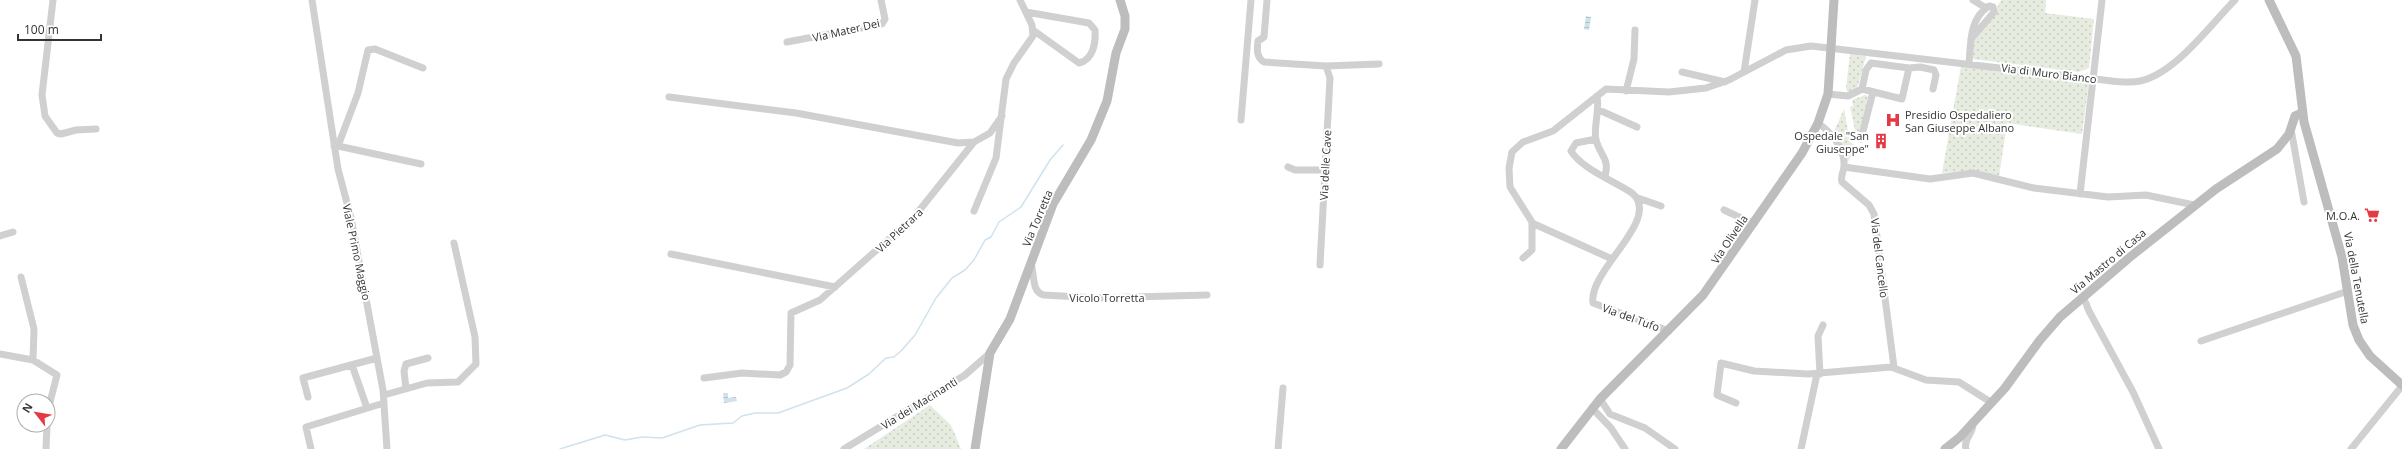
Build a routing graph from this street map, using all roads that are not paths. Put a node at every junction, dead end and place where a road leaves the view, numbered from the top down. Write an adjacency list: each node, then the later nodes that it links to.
1 (53, 0): 41 (street)
2 (312, 0): 46 (street, Viale Primo Maggio)
3 (881, 0): 17 (street, Via Mater Dei)
4 (1020, 0): 14 (street)
5 (1120, 0): 67 (street, Via Torretta)
6 (1251, 0): 38 (street)
7 (1267, 0): 21 (street)
8 (1755, 0): 25 (street)
9 (1834, 0): 18 (street, Via Olivella)
10 (1973, 0): 19 (street)
11 (2102, 0): 26 (street)
12 (2235, 0): 26 (street, Via di Muro Bianco)
13 (2269, 0): 36 (street, Via della Tenutella)
14 (1026, 12): 15 (street); 15 (street)
15 (1033, 30): 37 (street, Via Pietrara)
16 (1635, 30): 30 (street)
17 (787, 42)
18 (1832, 47): 19 (street, Via di Muro Bianco); 25 (street, Via di Muro Bianco); 32 (street, Via Olivella)
19 (1969, 63): 26 (street, Via di Muro Bianco)
20 (1379, 64): 21 (street)
21 (1326, 66): 50 (street, Via delle Cave)
22 (422, 68): 46 (street)
23 (1909, 68): 28 (street); 29 (street); 31 (street)
24 (1682, 72): 27 (street)
25 (1744, 72): 27 (street, Via di Muro Bianco)
26 (2094, 79): 52 (street)
27 (1725, 82): 30 (street, Via di Muro Bianco)
28 (1933, 88)
29 (1862, 89): 31 (street); 32 (street)
30 (1626, 91): 33 (street, Via di Muro Bianco)
31 (1873, 92): 44 (street)
32 (1828, 94): 39 (street, Via Olivella)
33 (1597, 96): 35 (street); 59 (street, Via di Muro Bianco)
34 (670, 97): 45 (street)
35 (1599, 110): 40 (street); 43 (street)
36 (2302, 113): 42 (street, Via Mastro di Casa); 71 (street, Via della Tenutella)
37 (1002, 116): 45 (street, Via Pietrara); 58 (street)
38 (1241, 120)
39 (1818, 124): 49 (street, Via del Cancello); 60 (street, Via Olivella)
40 (1637, 127)
41 (96, 128)
42 (2291, 129): 54 (street); 55 (street, Via Mastro di Casa)
43 (1596, 139): 51 (street); 51 (street)
44 (1861, 139)
45 (974, 142): 70 (street, Via Pietrara)
46 (336, 146): 47 (street); 79 (street, Viale Primo Maggio)
47 (421, 164)
48 (1288, 167): 50 (street)
49 (1844, 167): 52 (street); 83 (street, Via del Cancello)
50 (1325, 170): 68 (street, Via delle Cave)
51 (1605, 176): 53 (street)
52 (2080, 194): 55 (street)
53 (1638, 198): 56 (street); 66 (street, Via del Tufo)
54 (2304, 202)
55 (2194, 205): 73 (street, Via Mastro di Casa)
56 (1661, 206)
57 (1724, 210): 60 (street)
58 (974, 211)
59 (1532, 223): 65 (street); 66 (street)
60 (1754, 224): 75 (street, Via Olivella)
61 (13, 232): 62 (street)
62 (0, 236)
63 (454, 243): 88 (street)
64 (671, 254): 70 (street)
65 (1523, 258)
66 (1612, 259): 75 (street, Via del Tufo)
67 (1031, 264): 72 (street, Vicolo Torretta); 77 (street, Via Torretta)
68 (1320, 266)
69 (21, 277): 81 (street)
70 (835, 288): 85 (street, Via Pietrara)
71 (2348, 291): 76 (street); 86 (street, Via della Tenutella)
72 (1207, 295)
73 (2084, 296): 95 (street, Via Mastro di Casa); 112 (street)
74 (1823, 325): 84 (street)
75 (1669, 332): 92 (street, Via Olivella)
76 (2201, 341)
77 (990, 353): 103 (street, Via dei Macinanti); 104 (street, Via Torretta)
78 (0, 354): 81 (street)
79 (377, 358): 82 (street); 90 (street, Viale Primo Maggio)
80 (428, 358): 88 (street)
81 (33, 360): 89 (street)
82 (352, 364): 91 (street); 96 (street)
83 (1894, 368): 84 (street); 95 (street)
84 (1818, 374): 94 (street); 109 (street)
85 (704, 378)
86 (2401, 383): 113 (street)
87 (1283, 388): 105 (street)
88 (406, 389): 90 (street)
89 (52, 393)
90 (384, 395): 93 (street, Viale Primo Maggio)
91 (308, 398)
92 (1600, 399): 97 (street, Via Olivella); 108 (street)
93 (384, 403): 96 (street); 102 (street, Viale Primo Maggio)
94 (1736, 403)
95 (1992, 403): 98 (street, Via Mastro di Casa)
96 (367, 408): 101 (street)
97 (1592, 408): 106 (street, Via Olivella); 107 (street)
98 (1973, 423): 110 (street, Via Mastro di Casa); 111 (street)
99 (47, 433): 100 (street)
100 (46, 449)
101 (311, 449)
102 (387, 449)
103 (844, 449)
104 (975, 449)
105 (1278, 449)
106 (1561, 449)
107 (1625, 449)
108 (1675, 449)
109 (1801, 449)
110 (1945, 449)
111 (1966, 449)
112 (2159, 449)
113 (2351, 449)

